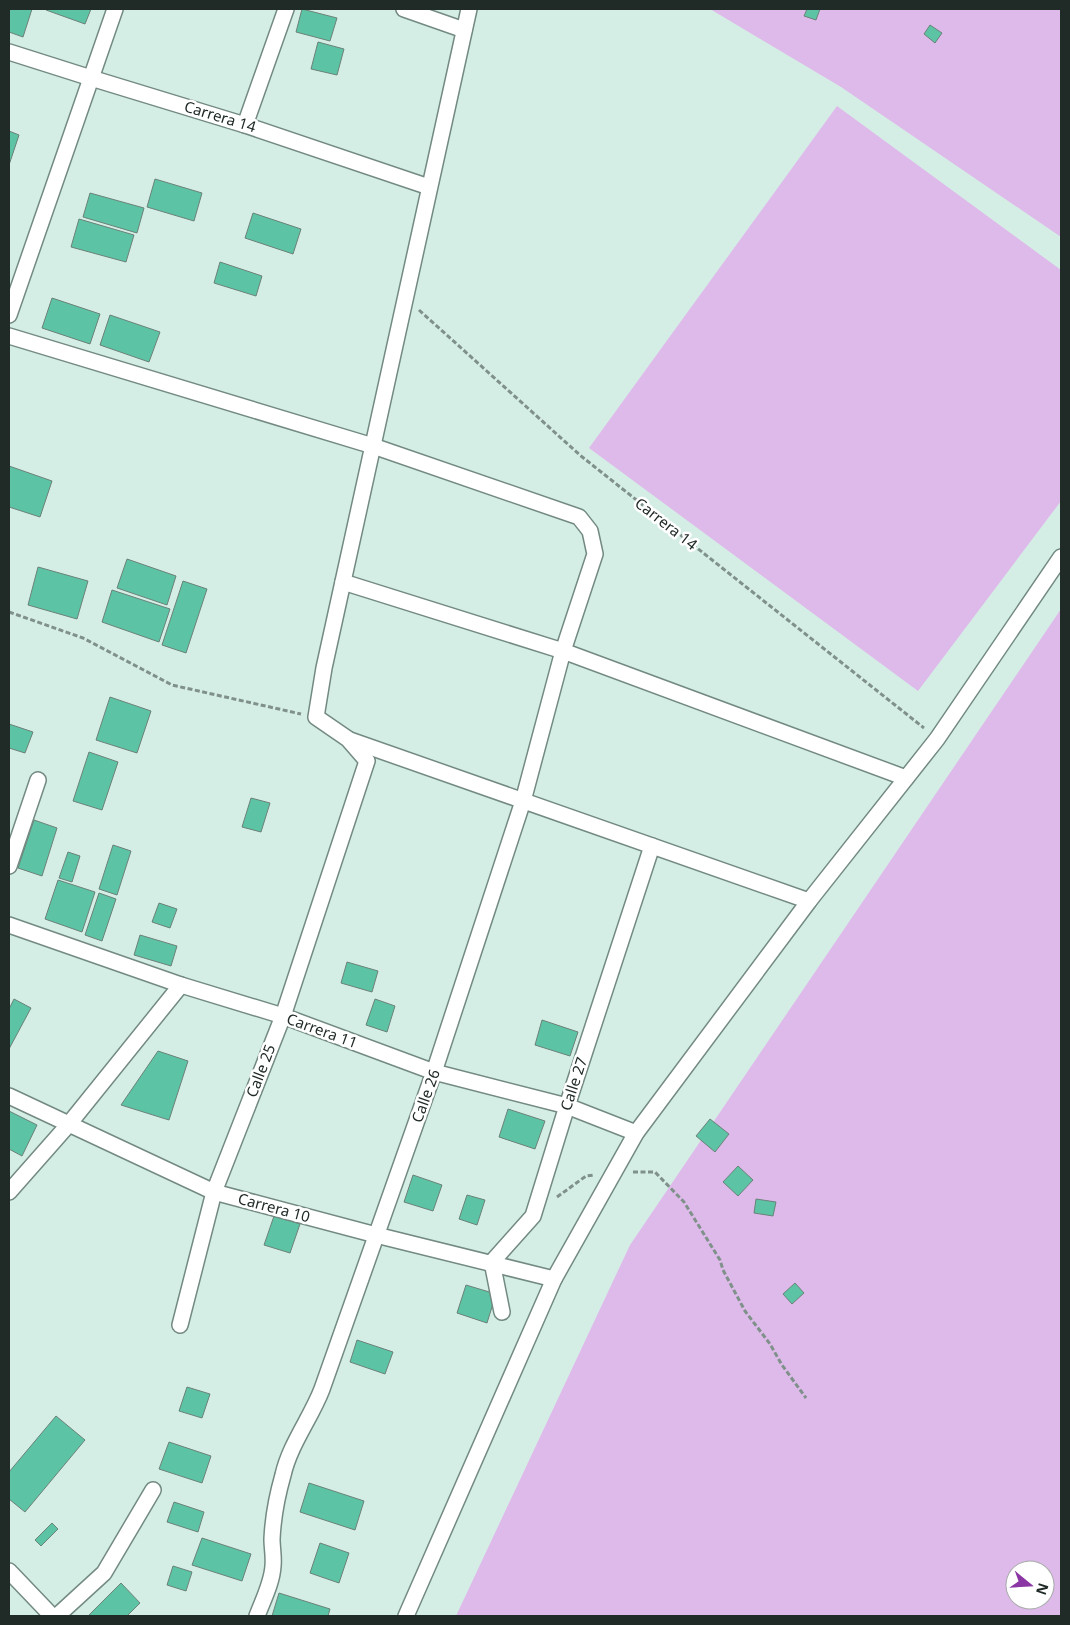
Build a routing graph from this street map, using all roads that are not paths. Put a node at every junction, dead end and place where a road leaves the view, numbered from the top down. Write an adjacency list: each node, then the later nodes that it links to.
1 (114, 9): 7 (street)
2 (286, 9): 8 (street)
3 (404, 9): 5 (street)
4 (469, 9): 5 (street)
5 (464, 30): 9 (street)
6 (9, 52): 7 (street, Carrera 14)
7 (91, 78): 8 (street, Carrera 14); 10 (street)
8 (245, 125): 9 (street, Carrera 14)
9 (429, 188): 12 (street)
10 (9, 315)
11 (9, 336): 12 (street, Calle 26)
12 (373, 446): 14 (street); 15 (street, Calle 26)
13 (1061, 557): 17 (street)
14 (343, 582): 15 (street); 16 (street)
15 (563, 651): 17 (street); 19 (street, Calle 26)
16 (348, 739): 19 (street); 25 (street, Calle 25)
17 (906, 778): 22 (street)
18 (38, 780): 21 (street)
19 (523, 801): 20 (street); 26 (street, Calle 26)
20 (652, 846): 22 (street); 28 (street, Calle 27)
21 (9, 866)
22 (809, 901): 30 (street)
23 (9, 925): 24 (street, Carrera 11)
24 (181, 985): 25 (street, Carrera 11); 29 (street)
25 (283, 1016): 26 (street, Carrera 11); 32 (street, Calle 25)
26 (434, 1072): 28 (street, Carrera 11); 33 (street, Calle 26)
27 (9, 1096): 29 (street, Carrera 10)
28 (567, 1106): 30 (street, Carrera 11); 34 (street, Calle 27)
29 (69, 1124): 31 (street); 32 (street, Carrera 10)
30 (636, 1133): 35 (street)
31 (9, 1192)
32 (214, 1192): 33 (street, Carrera 10); 37 (street, Calle 25)
33 (376, 1235): 34 (street, Carrera 10); 42 (street, Calle 26)
34 (492, 1262): 35 (street, Carrera 10); 36 (street)
35 (554, 1279): 43 (street)
36 (502, 1312)
37 (180, 1325)
38 (153, 1490): 41 (street)
39 (9, 1571): 40 (street)
40 (52, 1616)
41 (57, 1616)
42 (257, 1616)
43 (406, 1616)

